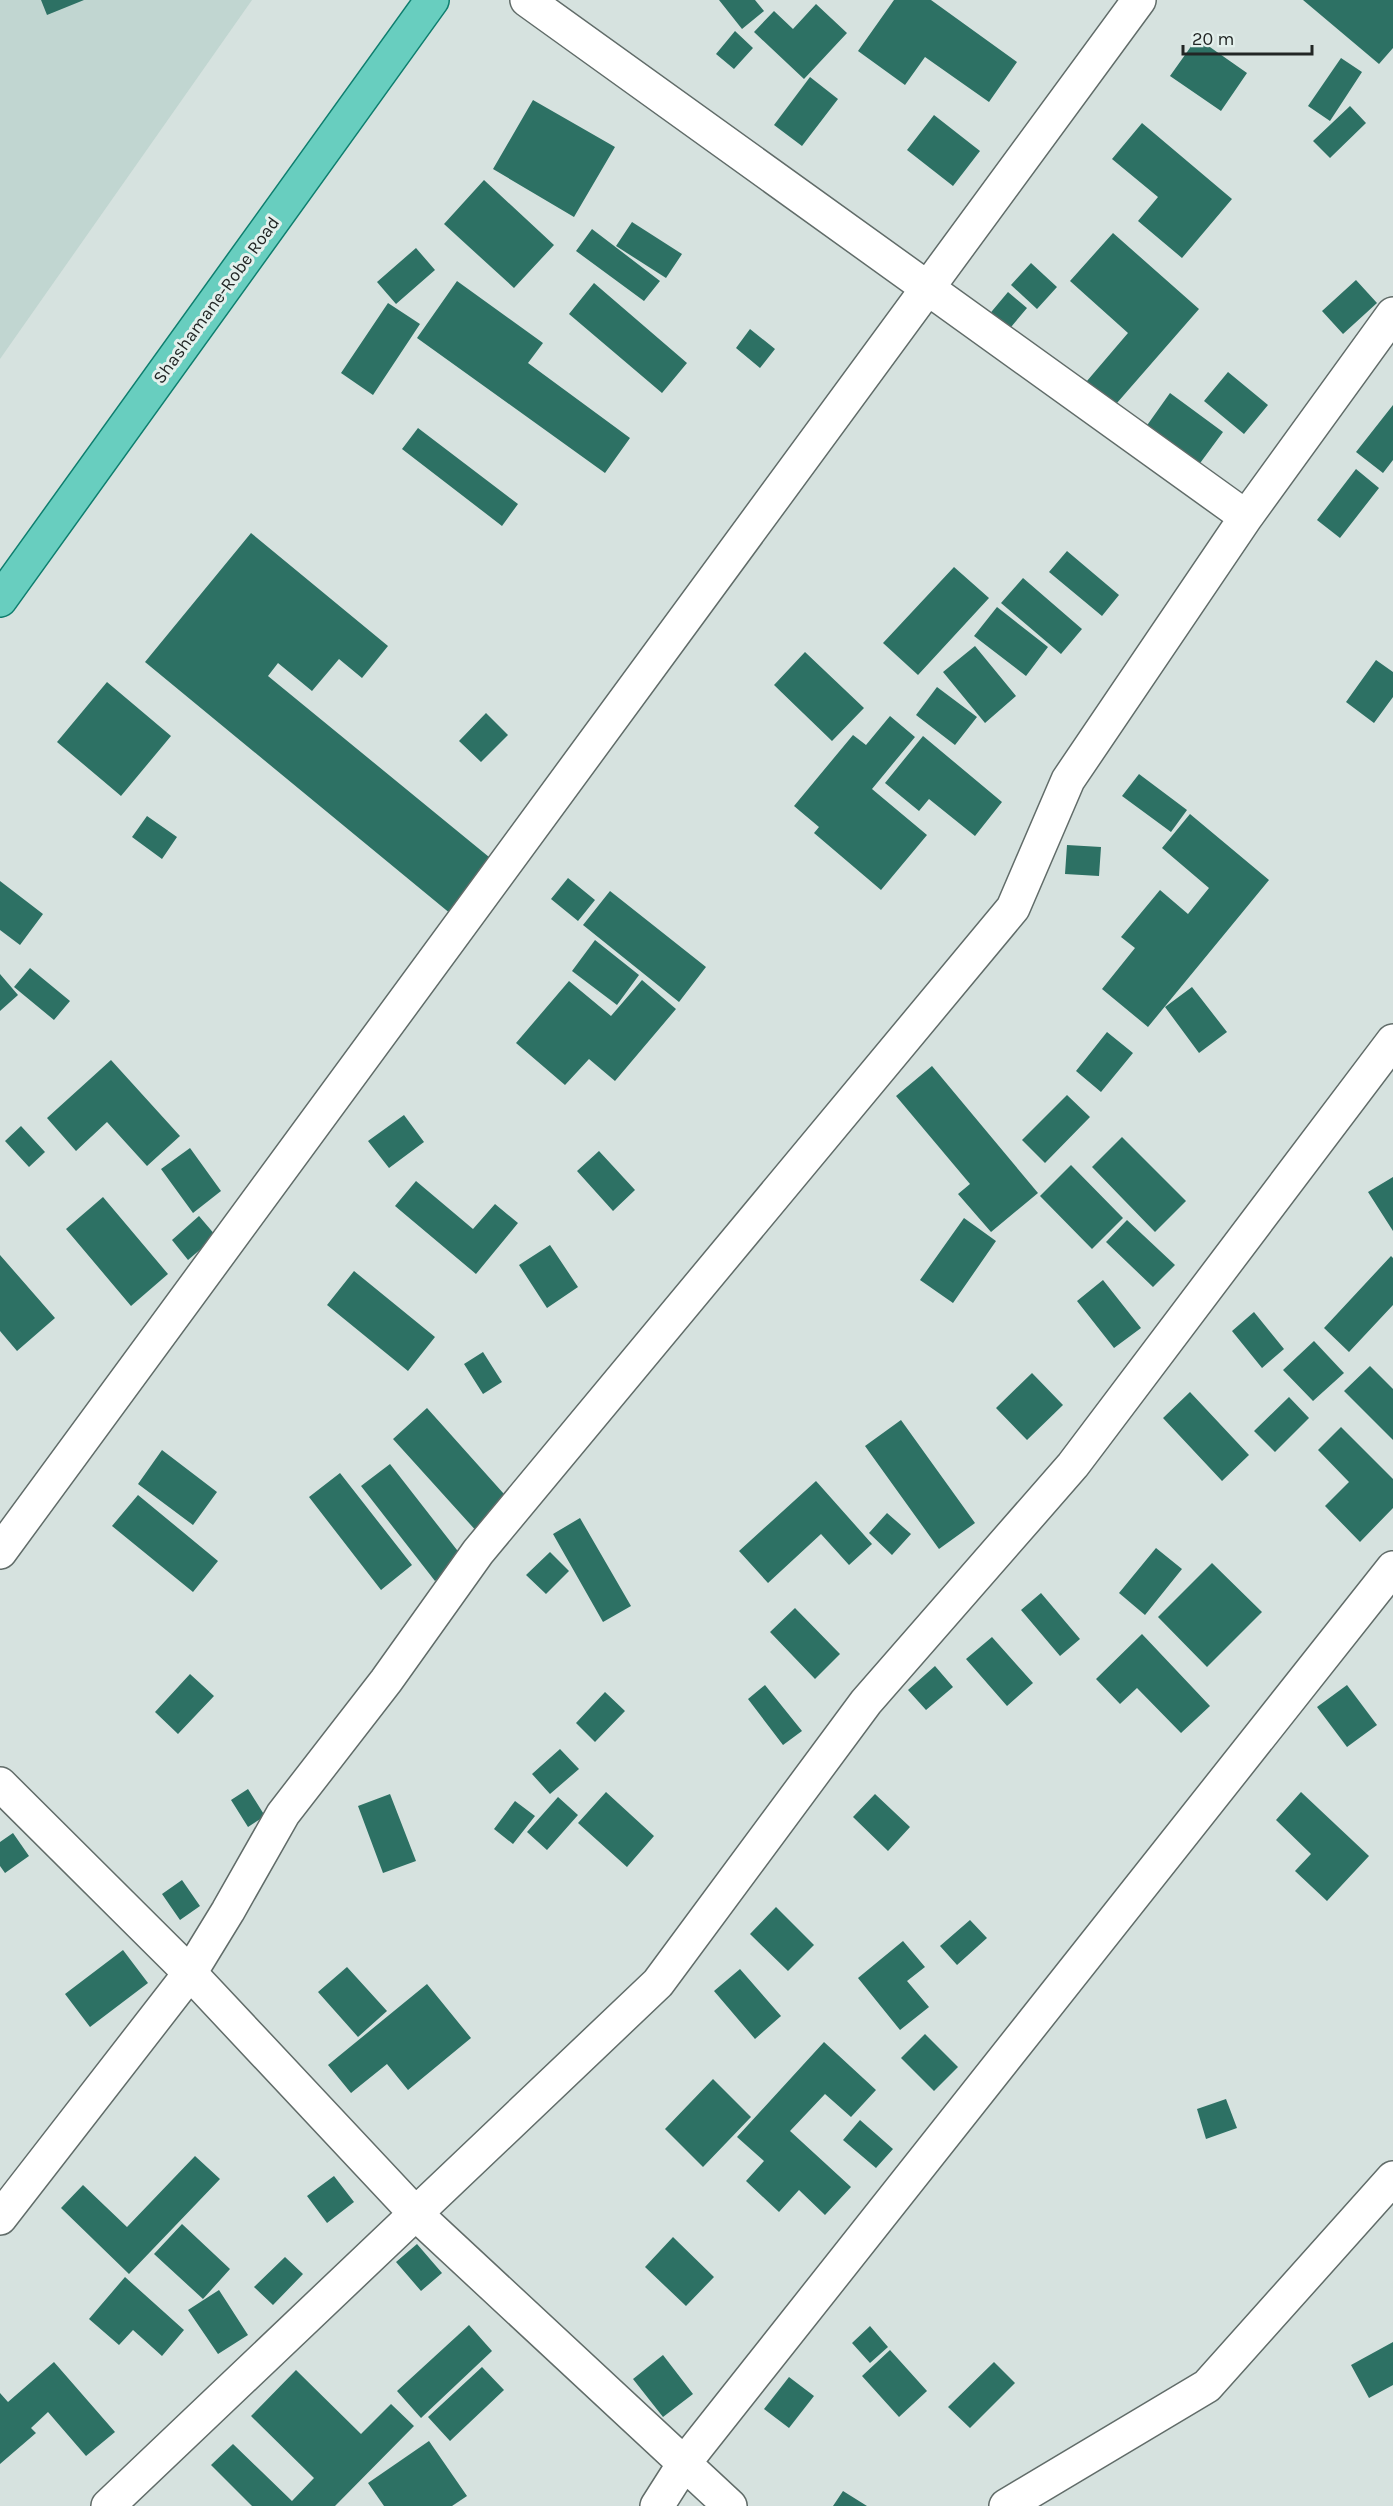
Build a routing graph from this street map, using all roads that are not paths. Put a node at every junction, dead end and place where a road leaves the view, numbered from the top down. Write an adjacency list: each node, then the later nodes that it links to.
1 (432, 0): 7 (main road, Shashamane-Robe Road)
2 (527, 0): 4 (street)
3 (1139, 0): 4 (street)
4 (928, 287): 6 (street); 9 (street)
5 (1393, 314): 6 (street)
6 (1246, 517): 12 (street)
7 (0, 600)
8 (1393, 1041): 14 (street)
9 (0, 1552)
10 (1393, 1568): 16 (street)
11 (0, 1785): 12 (street)
12 (190, 1973): 14 (street); 15 (street)
13 (1393, 2178): 20 (street)
14 (416, 2214): 16 (street); 17 (street)
15 (0, 2218)
16 (685, 2462): 18 (street); 19 (street)
17 (108, 2506)
18 (657, 2506)
19 (730, 2506)
20 (1006, 2506)

